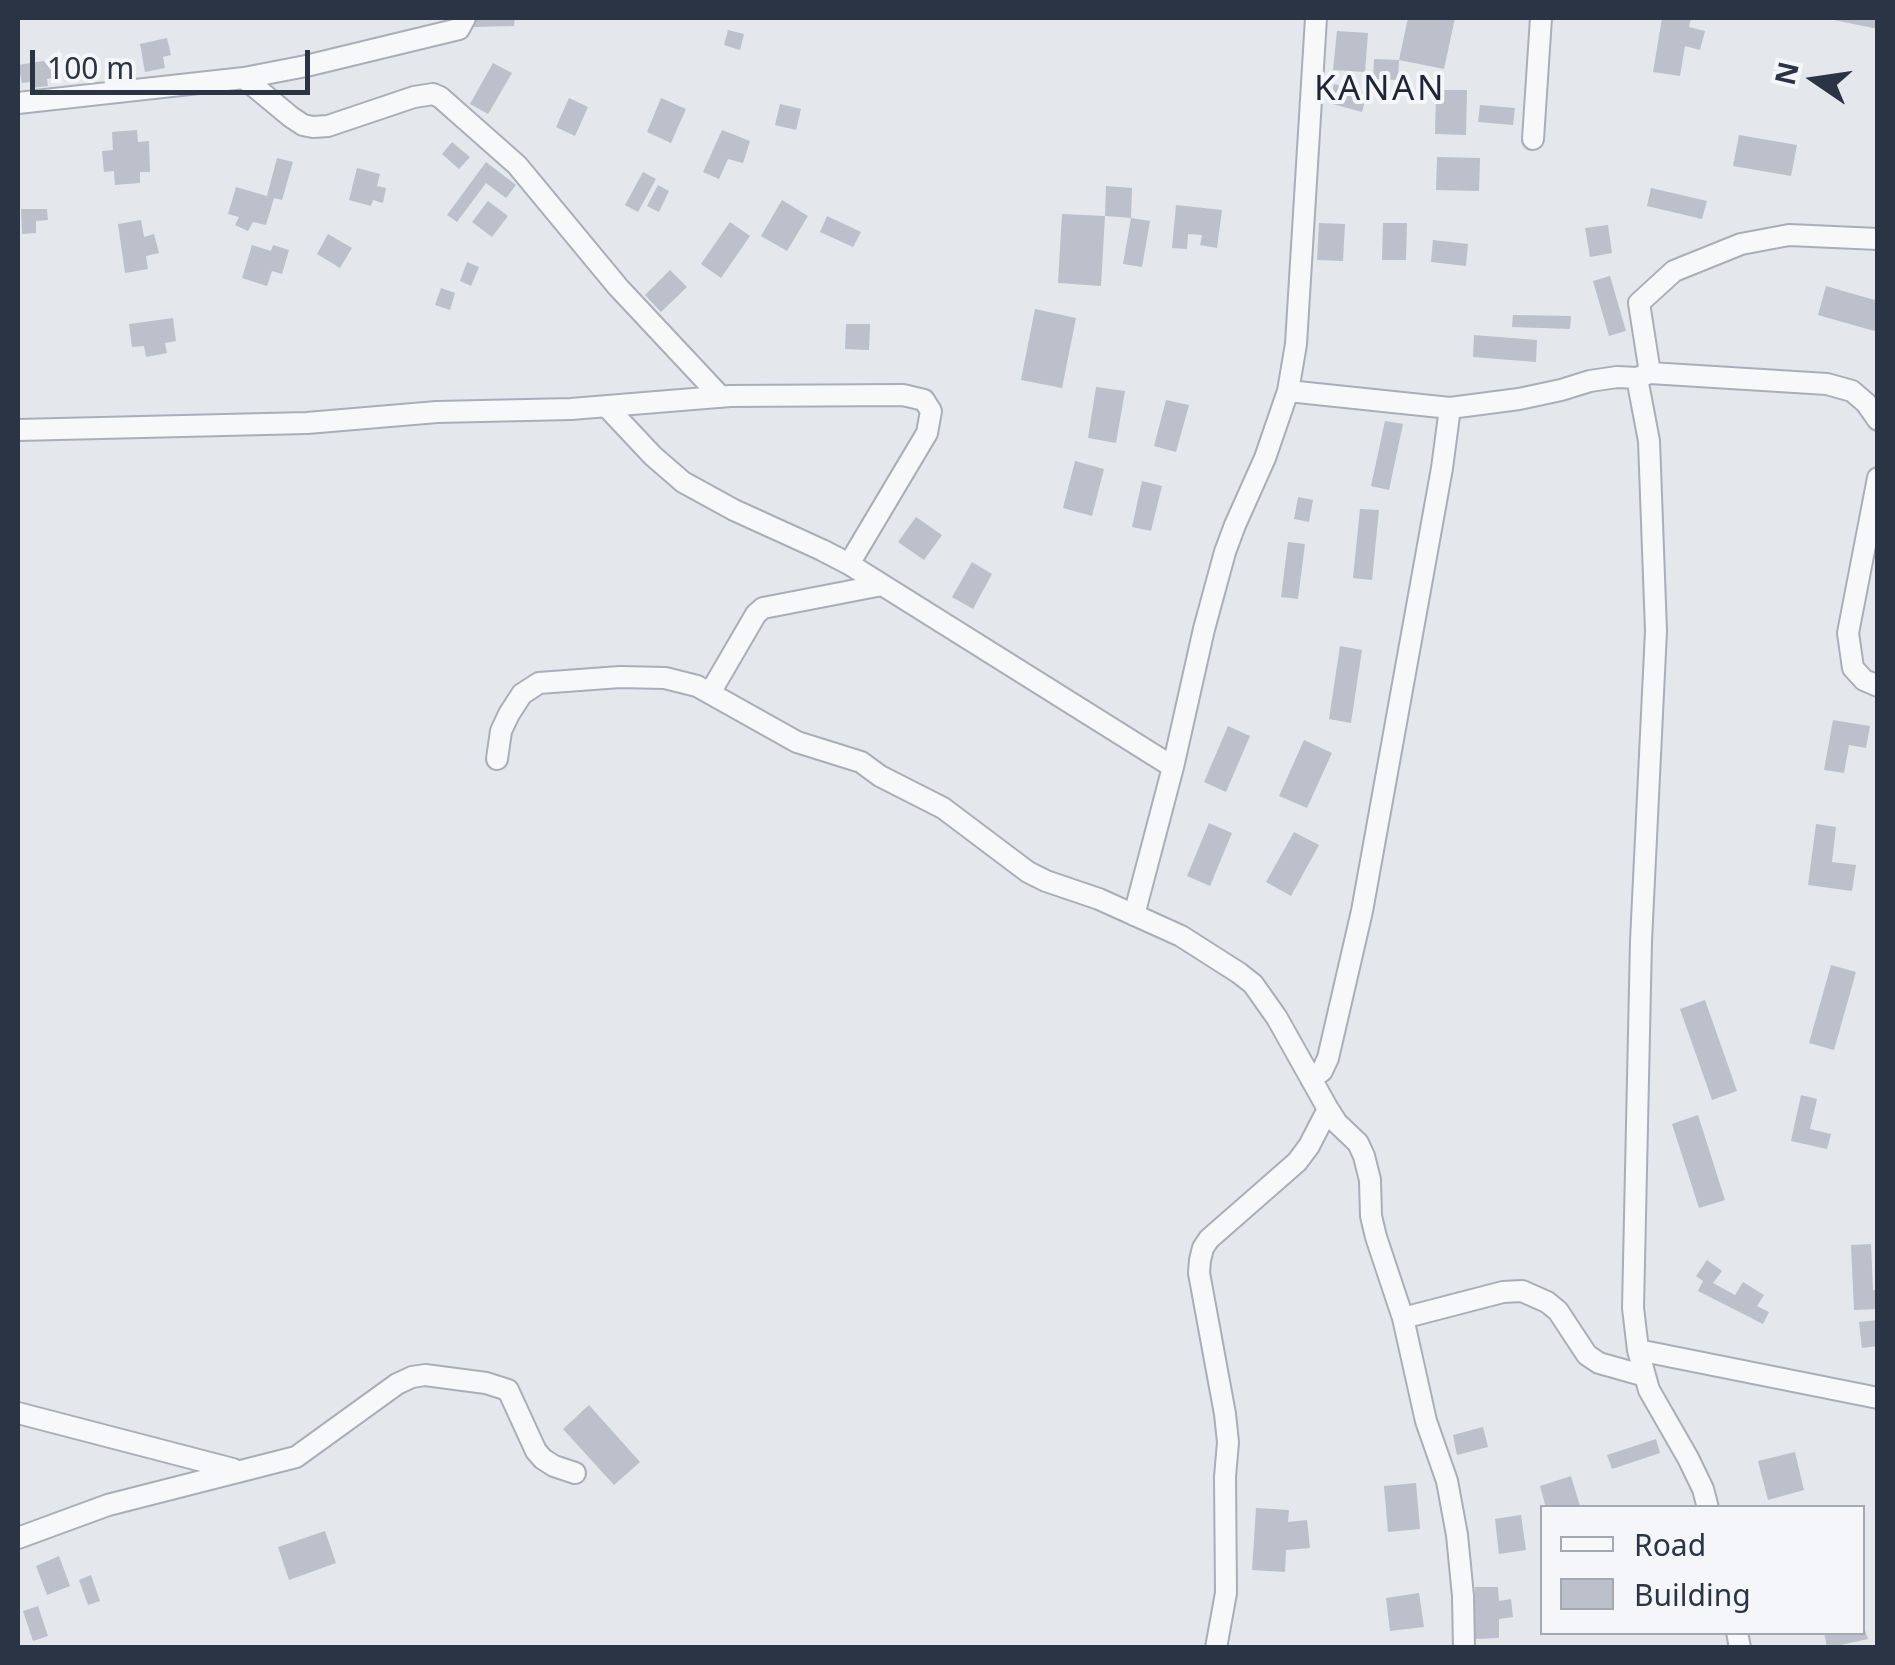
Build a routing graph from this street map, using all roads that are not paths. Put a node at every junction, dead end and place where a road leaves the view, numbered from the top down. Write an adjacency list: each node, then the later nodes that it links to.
1 (465, 18): 4 (street)
2 (1316, 18): 9 (street)
3 (1540, 18): 6 (street)
4 (244, 78): 5 (street); 10 (street)
5 (18, 103)
6 (1533, 140)
7 (1878, 239): 8 (street)
8 (1644, 375): 12 (street); 13 (street); 26 (street)
9 (1288, 390): 12 (street); 21 (street)
10 (721, 396): 11 (street); 16 (street)
11 (606, 406): 14 (street); 16 (street)
12 (1450, 408): 23 (street)
13 (1878, 420)
14 (18, 430)
15 (1878, 478): 18 (street)
16 (849, 564): 17 (street)
17 (882, 585): 19 (street); 21 (street)
18 (1878, 686)
19 (710, 693): 20 (street); 22 (street)
20 (497, 759)
21 (1173, 766): 22 (street)
22 (1134, 914): 23 (street)
23 (1311, 1079): 24 (street)
24 (1328, 1109): 25 (street); 34 (street)
25 (1402, 1318): 27 (street); 35 (street)
26 (1638, 1350): 27 (street); 28 (street)
27 (1645, 1376): 32 (street)
28 (1878, 1398)
29 (18, 1413): 30 (street)
30 (238, 1470): 31 (street); 33 (street)
31 (575, 1473)
32 (1707, 1505)
33 (18, 1538)
34 (1216, 1648)
35 (1464, 1648)

